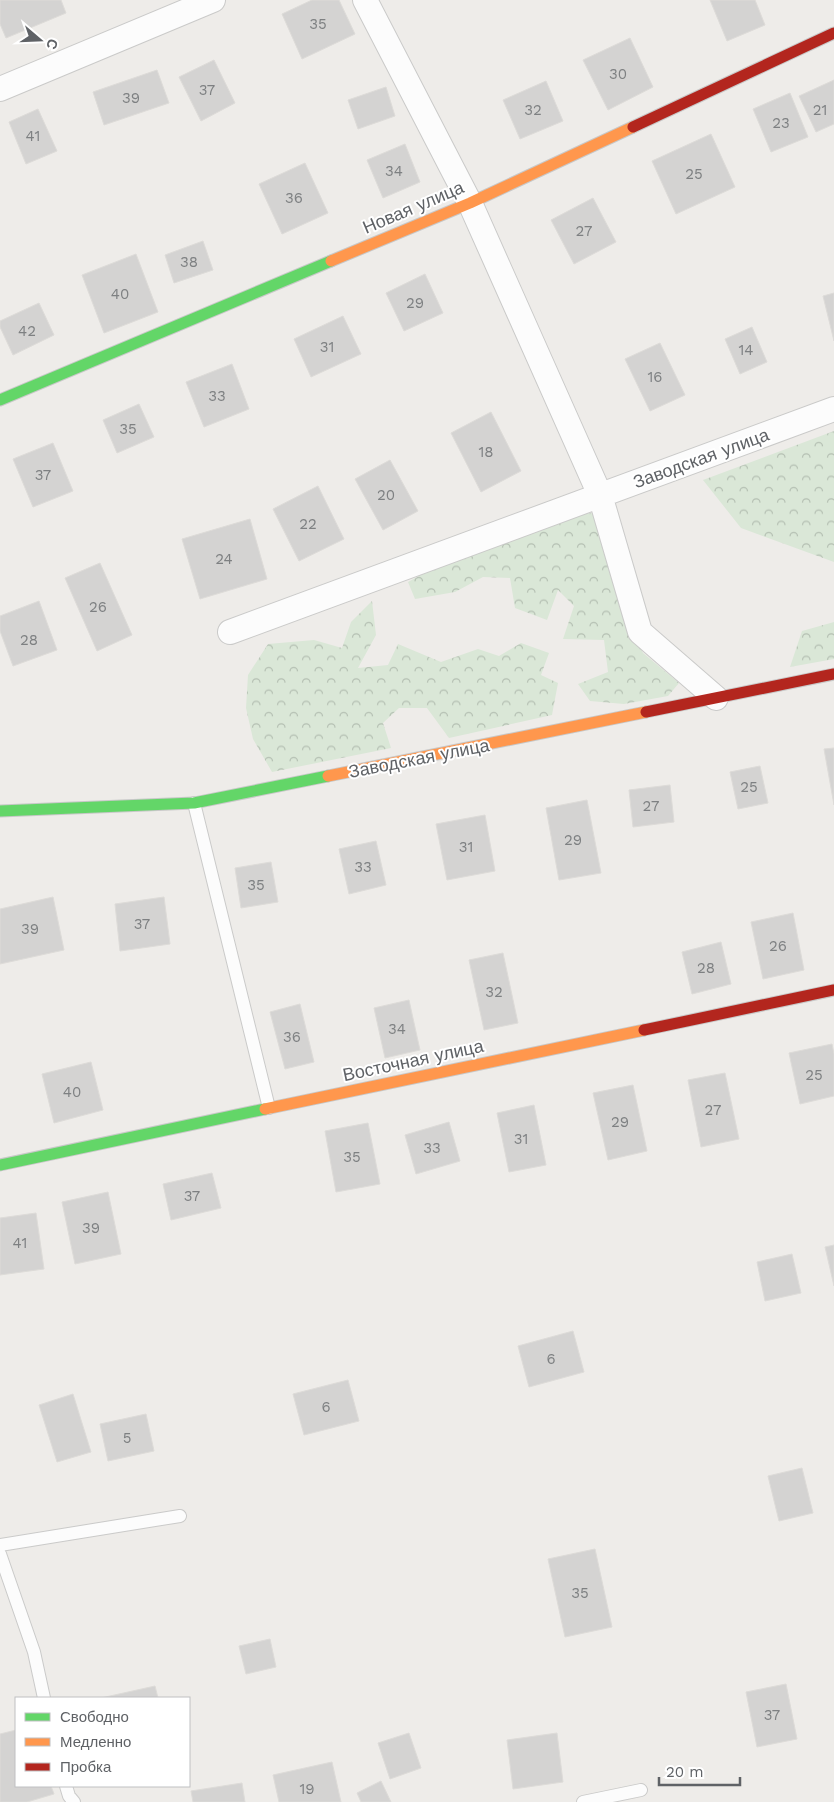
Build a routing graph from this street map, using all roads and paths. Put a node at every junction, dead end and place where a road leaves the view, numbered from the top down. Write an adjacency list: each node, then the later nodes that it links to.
1 (213, 0): 4 (street)
2 (365, 0): 5 (street)
3 (834, 33): 5 (street, Новая улица)
4 (0, 89)
5 (470, 203): 6 (street, Новая улица); 8 (street)
6 (0, 400)
7 (834, 409): 8 (street, Заводская улица)
8 (600, 495): 9 (street, Заводская улица); 11 (street)
9 (230, 632)
10 (834, 674): 11 (street, Заводская улица)
11 (716, 698): 12 (street, Заводская улица)
12 (194, 803): 13 (street, Заводская улица); 15 (lane)
13 (0, 810)
14 (834, 990): 15 (street, Восточная улица)
15 (269, 1108): 16 (street, Восточная улица)
16 (0, 1165)
17 (180, 1516): 18 (lane)
18 (0, 1545)
19 (0, 1554): 20 (lane)
20 (44, 1697)
21 (66, 1787): 23 (lane)
22 (641, 1790): 24 (lane)
23 (74, 1802)
24 (583, 1802)

